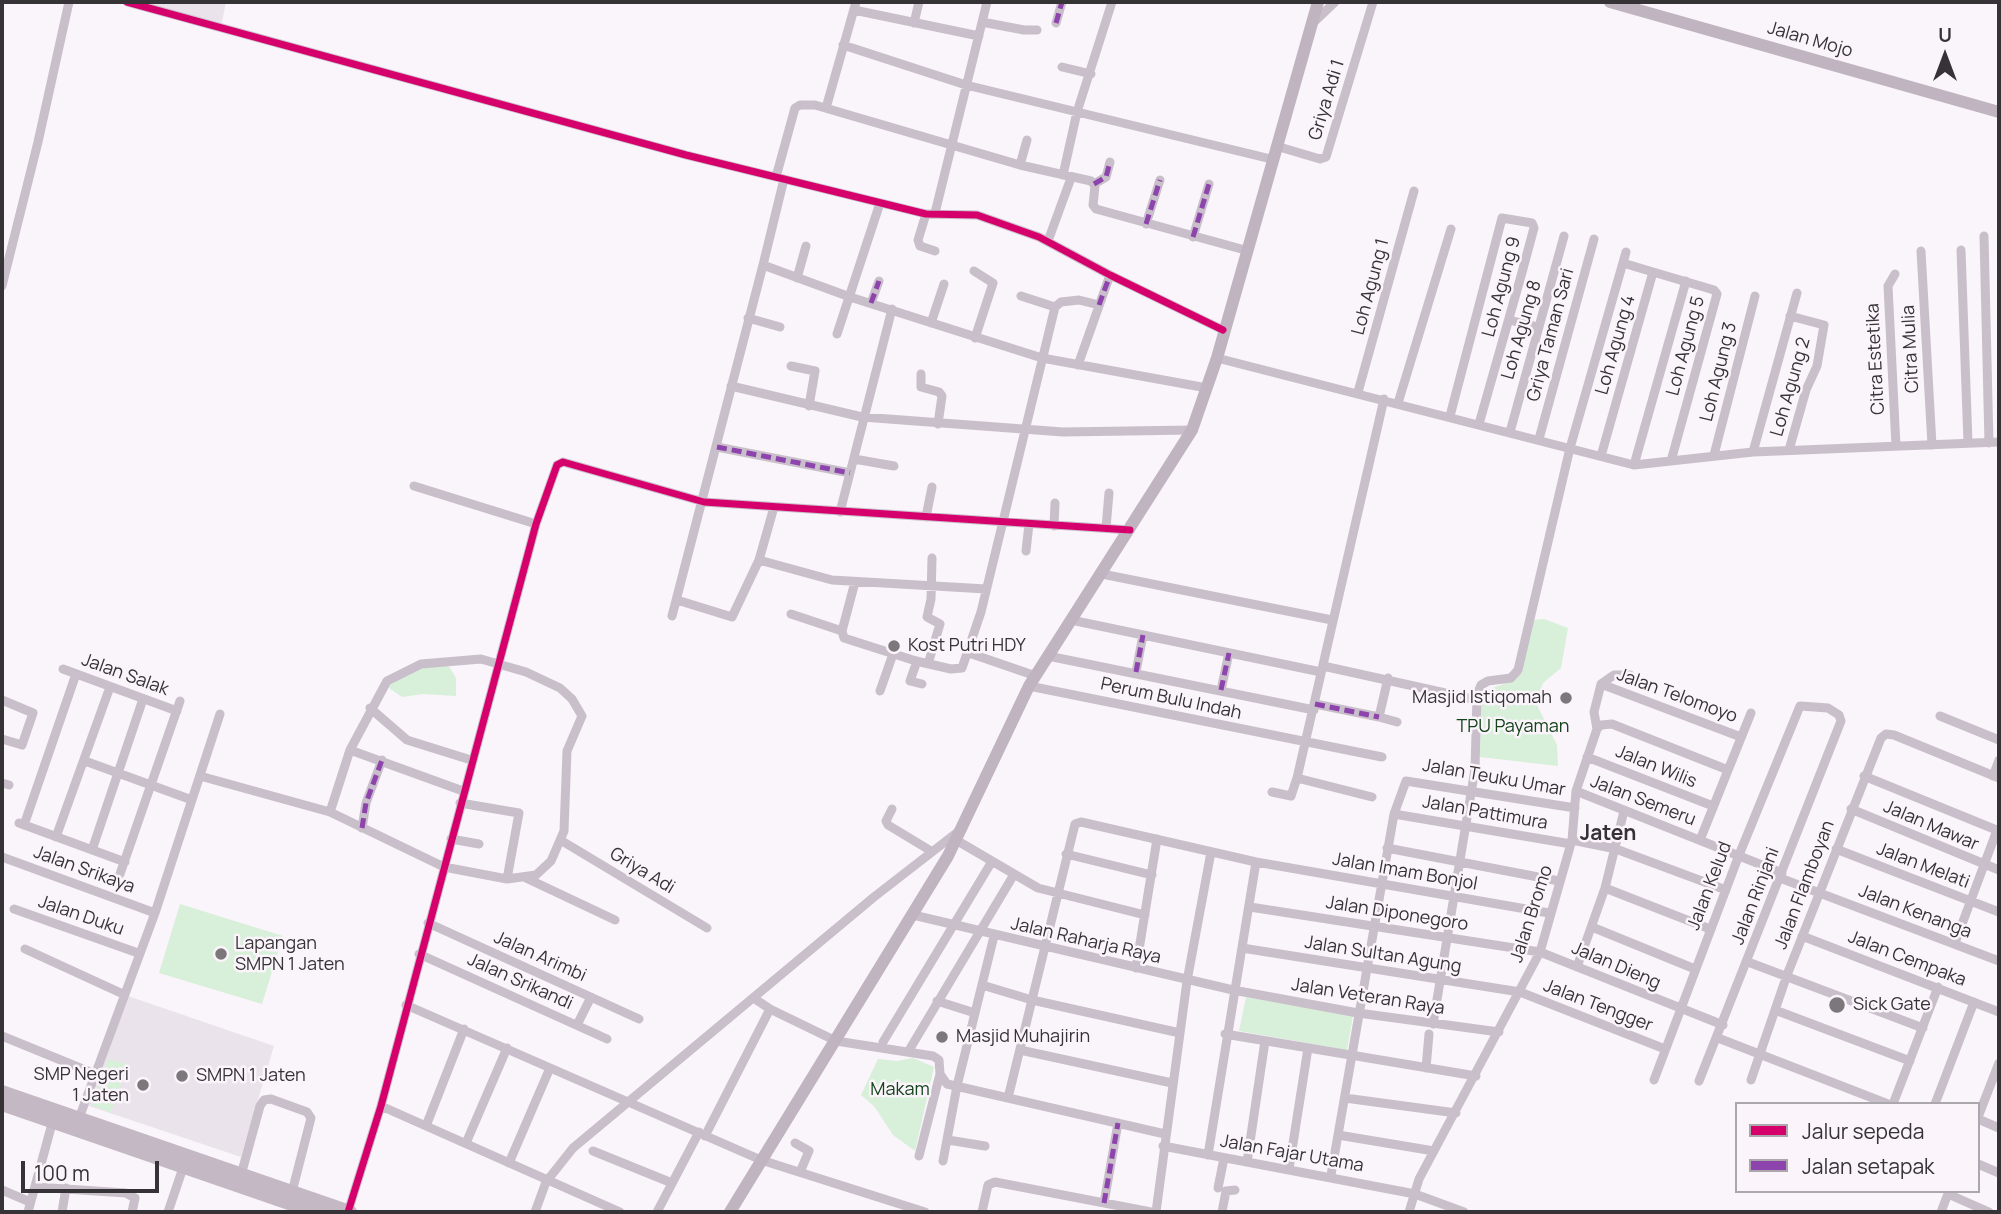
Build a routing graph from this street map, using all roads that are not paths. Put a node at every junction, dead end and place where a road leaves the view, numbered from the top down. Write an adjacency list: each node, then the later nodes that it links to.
1 (69, 2): 61 (street)
2 (127, 2): 31 (street)
3 (919, 2): 13 (street)
4 (988, 2): 12 (street)
5 (1062, 2): 14 (street)
6 (1112, 2): 20 (street)
7 (1318, 2): 15 (main road)
8 (1335, 2): 15 (street)
9 (1373, 2): 27 (street, Griya Adi 1)
10 (1610, 2): 23 (main road, Jalan Mojo)
11 (855, 6): 13 (street); 18 (street)
12 (982, 22): 16 (street); 17 (street)
13 (914, 23): 17 (street)
14 (1056, 23)
15 (1312, 23): 27 (main road)
16 (1037, 30)
17 (979, 36): 21 (street)
18 (843, 45): 21 (street); 22 (street)
19 (1062, 67): 20 (street)
20 (1091, 74): 24 (street)
21 (966, 85): 24 (street); 26 (street)
22 (826, 108): 26 (street); 31 (street)
23 (1999, 111)
24 (1077, 112): 27 (street); 30 (street)
25 (1027, 140): 29 (street)
26 (953, 143): 29 (street); 37 (street)
27 (1273, 153): 46 (main road)
28 (1110, 162): 33 (street)
29 (1020, 164): 30 (street)
30 (1067, 177): 33 (street); 44 (street)
31 (780, 178): 36 (street); 52 (street)
32 (1160, 180): 38 (street)
33 (1094, 184): 38 (street)
34 (1209, 184): 42 (street)
35 (1414, 191): 86 (street, Loh Agung 1)
36 (880, 203): 37 (street); 65 (street)
37 (931, 214): 44 (street); 48 (street)
38 (1146, 224): 42 (street)
39 (1451, 229): 88 (street)
40 (1564, 236): 75 (street, Loh Agung 8)
41 (1984, 236): 100 (street)
42 (1193, 237): 46 (street)
43 (1594, 239): 97 (street, Griya Taman Sari)
44 (1048, 241): 56 (street)
45 (806, 246): 57 (street)
46 (1245, 250): 76 (main road)
47 (1961, 250): 99 (street)
48 (935, 251)
49 (1921, 251): 101 (street, Citra Mulia)
50 (1626, 252): 51 (street, Loh Agung 4)
51 (1623, 262): 54 (street); 104 (street, Loh Agung 4)
52 (763, 265): 57 (street); 71 (street)
53 (974, 271): 78 (street)
54 (1653, 272): 59 (street); 108 (street, Loh Agung 4)
55 (1895, 274): 102 (street, Citra Estetika)
56 (1110, 275): 67 (street); 76 (street)
57 (797, 278): 65 (street)
58 (879, 281): 66 (street)
59 (1686, 281): 110 (street, Loh Agung 5); 111 (street, Loh Agung 5)
60 (944, 284): 73 (street)
61 (2, 286)
62 (1797, 293): 70 (street, Loh Agung 2)
63 (1021, 296): 68 (street)
64 (1755, 296): 107 (street, Loh Agung 3)
65 (850, 297): 66 (street); 77 (street)
66 (871, 303): 69 (street)
67 (1099, 306): 68 (street); 81 (street)
68 (1055, 307): 79 (street)
69 (892, 309): 73 (street); 91 (street)
70 (1790, 316): 105 (street, Loh Agung 2); 106 (street, Loh Agung 2)
71 (748, 318): 74 (street); 84 (street)
72 (1509, 320): 75 (street); 90 (street, Loh Agung 9); 93 (street, Loh Agung 9)
73 (931, 323): 78 (street)
74 (780, 327)
75 (1538, 327): 96 (street, Loh Agung 8)
76 (1223, 330): 80 (main road)
77 (837, 334)
78 (975, 338): 79 (street)
79 (1042, 358): 81 (street); 94 (street)
80 (1217, 358): 85 (main road); 86 (street)
81 (1078, 365): 85 (street)
82 (791, 366): 89 (street)
83 (921, 374): 92 (street)
84 (731, 386): 89 (street); 103 (street)
85 (1207, 388): 95 (main road)
86 (1358, 392): 87 (street)
87 (1384, 399): 88 (street); 139 (street)
88 (1398, 403): 90 (street)
89 (809, 406): 91 (street)
90 (1450, 416): 93 (street)
91 (862, 417): 92 (street); 109 (street)
92 (938, 424): 94 (street)
93 (1479, 424): 96 (street)
94 (1023, 429): 95 (street); 122 (street)
95 (1192, 430): 127 (main road)
96 (1510, 432): 97 (street)
97 (1539, 439): 104 (street)
98 (1999, 442): 100 (street)
99 (1968, 443): 100 (street); 101 (street)
100 (1989, 443)
101 (1932, 444): 102 (street)
102 (1896, 446): 105 (street)
103 (717, 447): 113 (street); 117 (street)
104 (1570, 448): 108 (street); 163 (street, Loh Agung 4)
105 (1789, 450): 106 (street)
106 (1753, 452): 107 (street)
107 (1714, 455): 110 (street)
108 (1601, 456): 111 (street)
109 (853, 458): 112 (street); 113 (street)
110 (1671, 461): 111 (street)
111 (1634, 465)
112 (894, 466)
113 (850, 473): 120 (street)
114 (414, 486): 123 (street)
115 (932, 486): 121 (street)
116 (1109, 493): 126 (street)
117 (704, 502): 119 (street); 123 (street); 135 (street)
118 (1055, 503): 125 (street)
119 (774, 508): 120 (street); 130 (street)
120 (840, 512): 121 (street)
121 (926, 517): 122 (street)
122 (1002, 523): 124 (street); 134 (street)
123 (536, 524): 147 (street)
124 (1029, 524): 125 (street); 128 (street)
125 (1054, 526): 126 (street)
126 (1106, 528): 127 (street)
127 (1130, 530): 131 (main road)
128 (1026, 551)
129 (932, 558): 133 (street)
130 (759, 560): 132 (street); 135 (street)
131 (1101, 574): 138 (main road); 139 (street)
132 (855, 582): 133 (street); 140 (street)
133 (930, 587): 134 (street); 148 (street)
134 (986, 589): 142 (street)
135 (677, 600): 137 (street)
136 (791, 614): 140 (street)
137 (672, 616)
138 (1071, 620): 141 (street); 145 (main road)
139 (1332, 620): 150 (street)
140 (842, 631): 144 (street)
141 (1143, 635): 143 (street); 151 (street)
142 (969, 653): 148 (street); 155 (street, Perum Bulu Indah)
143 (1229, 653): 150 (street); 159 (street)
144 (893, 654): 146 (street); 160 (street)
145 (1048, 656): 151 (street); 155 (main road)
146 (917, 661): 148 (street); 156 (street)
147 (499, 662): 165 (street); 181 (street); 213 (street)
148 (928, 664)
149 (63, 669): 152 (street, Jalan Salak)
150 (1322, 669): 154 (street); 164 (street)
151 (1136, 672): 159 (street)
152 (76, 674): 158 (street, Jalan Salak); 209 (street)
153 (1630, 674): 157 (street)
154 (1388, 678): 163 (street); 169 (street)
155 (1033, 681): 176 (street, Perum Bulu Indah); 208 (main road)
156 (922, 684)
157 (1601, 684): 172 (street, Jalan Bromo); 173 (street, Jalan Telomoyo)
158 (110, 687): 161 (street, Jalan Salak); 183 (street)
159 (1221, 690): 164 (street)
160 (880, 691)
161 (143, 699): 185 (street); 190 (street, Jalan Salak)
162 (2, 700): 174 (street)
163 (1477, 700): 191 (street)
164 (1314, 707): 169 (street); 176 (street)
165 (370, 708): 177 (street); 181 (street)
166 (1751, 713): 173 (street)
167 (220, 714): 186 (street)
168 (1940, 716): 175 (street)
169 (1379, 717): 171 (street)
170 (1841, 721): 223 (street, Jalan Kelud); 235 (street, Jalan Rinjani)
171 (1397, 722)
172 (1597, 729): 179 (street, Jalan Bromo); 184 (street)
173 (1741, 737): 184 (street)
174 (2, 739)
175 (1999, 740)
176 (1306, 743): 178 (street, Perum Bulu Indah); 189 (street)
177 (350, 750): 180 (street); 203 (street)
178 (1382, 757)
179 (1587, 757): 193 (street, Jalan Bromo); 198 (street, Jalan Wilis)
180 (382, 760): 192 (street); 206 (street)
181 (471, 760): 192 (street)
182 (1999, 760): 188 (street)
183 (85, 761): 185 (street); 209 (street)
184 (1728, 770): 198 (street)
185 (118, 773): 190 (street); 219 (street)
186 (200, 776): 196 (street); 203 (street)
187 (1864, 776): 188 (street, Jalan Flamboyan); 201 (street, Jalan Flamboyan); 207 (street)
188 (1996, 777)
189 (1297, 778): 194 (street); 195 (street)
190 (151, 786): 196 (street); 226 (street)
191 (1472, 790): 199 (street, Jalan Teuku Umar); 204 (street, Jalan Teuku Umar); 205 (street)
192 (463, 791): 197 (street)
193 (1576, 791): 199 (street, Jalan Bromo); 202 (street, Jalan Semeru)
194 (1272, 792)
195 (1373, 797)
196 (192, 800): 249 (street)
197 (460, 803): 210 (street); 237 (street)
198 (1713, 806): 212 (street)
199 (1575, 808): 214 (street, Jalan Bromo)
200 (892, 809): 220 (street)
201 (1851, 809): 218 (street, Jalan Flamboyan); 229 (street, Jalan Mawar)
202 (1624, 811): 212 (street, Jalan Semeru); 217 (street)
203 (330, 812): 206 (street)
204 (1394, 814): 205 (street, Jalan Pattimura); 216 (street)
205 (1466, 825): 214 (street, Jalan Pattimura); 225 (street)
206 (362, 828): 230 (street)
207 (1998, 830): 229 (street)
208 (958, 835): 220 (street); 228 (street); 251 (main road)
209 (56, 837): 219 (street)
210 (451, 839): 215 (street); 230 (street)
211 (1157, 839): 221 (street, Jalan Imam Bonjol); 222 (street, Jalan Imam Bonjol); 233 (street)
212 (1700, 839): 223 (street, Jalan Semeru)
213 (562, 841): 236 (street); 258 (street, Griya Adi)
214 (1572, 842): 217 (street, Jalan Pattimura); 238 (street, Jalan Bromo)
215 (479, 844)
216 (1387, 848): 225 (street); 239 (street)
217 (1616, 849): 240 (street); 241 (street, Jalan Pattimura)
218 (1836, 849): 242 (street, Jalan Flamboyan); 245 (street, Jalan Melati)
219 (92, 850): 226 (street)
220 (930, 851): 286 (street)
221 (1211, 852): 227 (street, Jalan Imam Bonjol); 279 (street)
222 (1066, 854): 233 (street); 243 (street)
223 (1739, 855): 235 (street, Jalan Kenanga); 241 (street, Jalan Kelud)
224 (2, 857): 249 (street, Jalan Srikaya)
225 (1461, 861): 238 (street); 244 (street)
226 (125, 862): 232 (street)
227 (1256, 862): 239 (street, Jalan Imam Bonjol); 246 (street)
228 (991, 863): 234 (street); 255 (street)
229 (1983, 864): 231 (street, Jalan Mawar); 245 (street)
230 (444, 867): 237 (street); 254 (street)
231 (1999, 870)
232 (120, 874)
233 (1152, 875): 252 (street)
234 (1013, 876): 243 (street); 260 (street)
235 (1781, 876): 242 (street, Jalan Kenanga); 272 (street, Jalan Rinjani)
236 (526, 878): 237 (street); 253 (street)
237 (507, 879)
238 (1559, 881): 250 (street, Jalan Bromo)
239 (1380, 885): 244 (street, Jalan Imam Bonjol); 256 (street)
240 (1605, 888): 257 (street); 259 (street)
241 (1726, 890): 259 (street, Jalan Kelud)
242 (1819, 893): 262 (street, Jalan Flamboyan); 264 (street, Jalan Kenanga)
243 (1056, 894): 252 (street); 265 (street)
244 (1454, 896): 250 (street, Jalan Imam Bonjol); 263 (street)
245 (1969, 901): 248 (street, Jalan Melati); 264 (street)
246 (1250, 907): 256 (street, Jalan Diponegoro); 266 (street)
247 (14, 909): 269 (street, Jalan Duku)
248 (1999, 912)
249 (155, 913): 269 (street)
250 (1549, 913): 268 (street, Jalan Bromo)
251 (913, 915): 255 (street, Jalan Raharja Raya); 310 (main road)
252 (1145, 915): 274 (street)
253 (615, 920)
254 (428, 923): 270 (street); 285 (street, Jalan Arimbi)
255 (954, 925): 260 (street, Jalan Raharja Raya); 312 (street)
256 (1373, 927): 263 (street, Jalan Diponegoro); 276 (street)
257 (1592, 927): 273 (street); 275 (street)
258 (706, 928)
259 (1710, 929): 275 (street, Jalan Kelud)
260 (978, 932): 261 (street, Jalan Raharja Raya); 288 (street)
261 (994, 936): 265 (street, Jalan Raharja Raya); 280 (street)
262 (1802, 936): 277 (street, Jalan Flamboyan); 281 (street, Jalan Cempaka)
263 (1448, 937): 268 (street, Jalan Diponegoro); 278 (street)
264 (1955, 943): 271 (street, Jalan Kenanga)
265 (1043, 947): 274 (street, Jalan Raharja Raya); 287 (street)
266 (1242, 948): 276 (street, Jalan Sultan Agung); 282 (street)
267 (25, 949): 284 (street)
268 (1540, 952): 273 (street, Jalan Dieng); 283 (street, Jalan Bromo)
269 (138, 953): 284 (street)
270 (419, 954): 290 (street); 299 (street, Jalan Srikandi)
271 (1999, 961)
272 (1748, 962): 277 (street); 300 (street, Jalan Rinjani)
273 (1577, 967): 292 (street, Jalan Dieng)
274 (1136, 968): 279 (street, Jalan Raharja Raya)
275 (1695, 969): 292 (street, Jalan Kelud)
276 (1365, 970): 278 (street, Jalan Sultan Agung); 296 (street)
277 (1787, 975): 293 (street, Jalan Flamboyan); 301 (street)
278 (1442, 980): 283 (street, Jalan Sultan Agung); 298 (street)
279 (1187, 981): 282 (street, Jalan Raharja Raya); 304 (street)
280 (982, 985): 287 (street); 295 (street)
281 (1938, 987): 289 (street, Jalan Cempaka); 301 (street)
282 (1233, 990): 296 (street, Jalan Veteran Raya); 305 (street)
283 (1520, 992): 303 (street, Jalan Bromo); 315 (street, Jalan Tengger)
284 (123, 994): 324 (street)
285 (591, 997): 297 (street, Jalan Arimbi); 299 (street)
286 (755, 999): 291 (street); 340 (street)
287 (1032, 1000): 304 (street); 316 (street)
288 (937, 1001): 295 (street); 317 (street)
289 (1974, 1002): 294 (street, Jalan Cempaka); 338 (street)
290 (406, 1005): 302 (street); 341 (street)
291 (770, 1009): 310 (street); 350 (street)
292 (1680, 1010): 300 (street, Jalan Dieng); 315 (street, Jalan Kelud)
293 (1775, 1010): 319 (street, Jalan Flamboyan); 320 (street)
294 (1999, 1012)
295 (975, 1013): 332 (street)
296 (1358, 1013): 298 (street, Jalan Veteran Raya); 318 (street)
297 (639, 1019)
298 (1433, 1024): 303 (street, Jalan Veteran Raya)
299 (577, 1025): 309 (street, Jalan Srikandi)
300 (1723, 1025): 308 (street, Jalan Rinjani)
301 (1923, 1028): 320 (street)
302 (464, 1029): 313 (street); 348 (street)
303 (1499, 1032): 326 (street, Jalan Bromo)
304 (1180, 1033): 330 (street)
305 (1226, 1034): 311 (street); 360 (street)
306 (1429, 1034): 323 (street)
307 (2, 1036): 324 (street)
308 (1718, 1038): 319 (street); 329 (street, Jalan Rinjani)
309 (607, 1039)
310 (836, 1041): 317 (street); 363 (main road)
311 (1265, 1041): 314 (street); 366 (street)
312 (883, 1042)
313 (507, 1048): 322 (street); 354 (street)
314 (1308, 1048): 318 (street); 369 (street)
315 (1665, 1049): 327 (street, Jalan Kelud)
316 (1020, 1050): 330 (street); 334 (street)
317 (908, 1052): 325 (street)
318 (1351, 1055): 323 (street); 335 (street)
319 (1760, 1055): 328 (street, Jalan Flamboyan); 336 (street)
320 (1910, 1061): 337 (street)
321 (1999, 1063): 331 (street)
322 (550, 1068): 340 (street); 367 (street)
323 (1426, 1068): 326 (street)
324 (96, 1074): 347 (street)
325 (940, 1074): 332 (street); 361 (street)
326 (1476, 1076): 342 (street, Jalan Bromo)
327 (1654, 1080)
328 (1751, 1080)
329 (1699, 1081)
330 (1172, 1083): 351 (street)
331 (1996, 1084): 343 (street)
332 (957, 1087): 334 (street); 353 (street)
333 (2, 1092): 344 (main road)
334 (1008, 1098): 346 (street)
335 (1345, 1098): 342 (street); 352 (street)
336 (1885, 1102)
337 (1891, 1102)
338 (1936, 1102)
339 (2, 1104): 344 (main road)
340 (628, 1104): 350 (street); 374 (street)
341 (381, 1105): 348 (street); 391 (street)
342 (1456, 1113): 359 (street, Jalan Bromo)
343 (1980, 1114)
344 (54, 1116): 347 (main road); 376 (street)
345 (1980, 1119): 349 (street)
346 (1118, 1123): 351 (street); 385 (street)
347 (77, 1124): 365 (main road)
348 (426, 1126): 354 (street)
349 (1999, 1128)
350 (702, 1134): 363 (street); 375 (street)
351 (1165, 1134): 357 (street)
352 (1338, 1135): 359 (street); 373 (street)
353 (948, 1140): 356 (street); 364 (street)
354 (466, 1143): 367 (street)
355 (795, 1143): 370 (street)
356 (985, 1146)
357 (1163, 1146): 360 (street, Jalan Fajar Utama); 398 (street)
358 (593, 1152): 375 (street)
359 (1434, 1152): 383 (street, Jalan Bromo)
360 (1208, 1155): 362 (street, Jalan Fajar Utama)
361 (919, 1156)
362 (1224, 1158): 366 (street, Jalan Fajar Utama); 378 (street)
363 (761, 1160): 370 (street); 395 (main road)
364 (943, 1161)
365 (186, 1162): 372 (main road); 389 (street); 390 (main road)
366 (1247, 1162): 369 (street, Jalan Fajar Utama)
367 (509, 1163): 374 (street)
368 (1980, 1165): 371 (street)
369 (1289, 1168): 373 (street, Jalan Fajar Utama)
370 (800, 1172): 396 (street)
371 (1999, 1173)
372 (241, 1175): 381 (main road); 381 (street)
373 (1331, 1175): 383 (street, Jalan Fajar Utama)
374 (546, 1182): 392 (street); 393 (street)
375 (672, 1183): 394 (street)
376 (35, 1187): 377 (street); 384 (street)
377 (66, 1188): 387 (street); 388 (street)
378 (1218, 1188)
379 (2, 1190): 384 (street)
380 (1235, 1190): 399 (street)
381 (292, 1192): 391 (main road)
382 (1949, 1193): 402 (street); 403 (street)
383 (1415, 1194): 400 (street, Jalan Bromo); 401 (street, Jalan Fajar Utama)
384 (30, 1202): 386 (street)
385 (1104, 1203): 397 (street); 398 (street)
386 (27, 1212)
387 (62, 1212)
388 (132, 1212)
389 (168, 1212)
390 (315, 1212)
391 (349, 1212)
392 (535, 1212)
393 (620, 1212)
394 (657, 1212)
395 (730, 1212)
396 (925, 1212)
397 (982, 1212)
398 (1154, 1212)
399 (1222, 1212)
400 (1409, 1212)
401 (1464, 1212)
402 (1941, 1212)
403 (1989, 1212)

